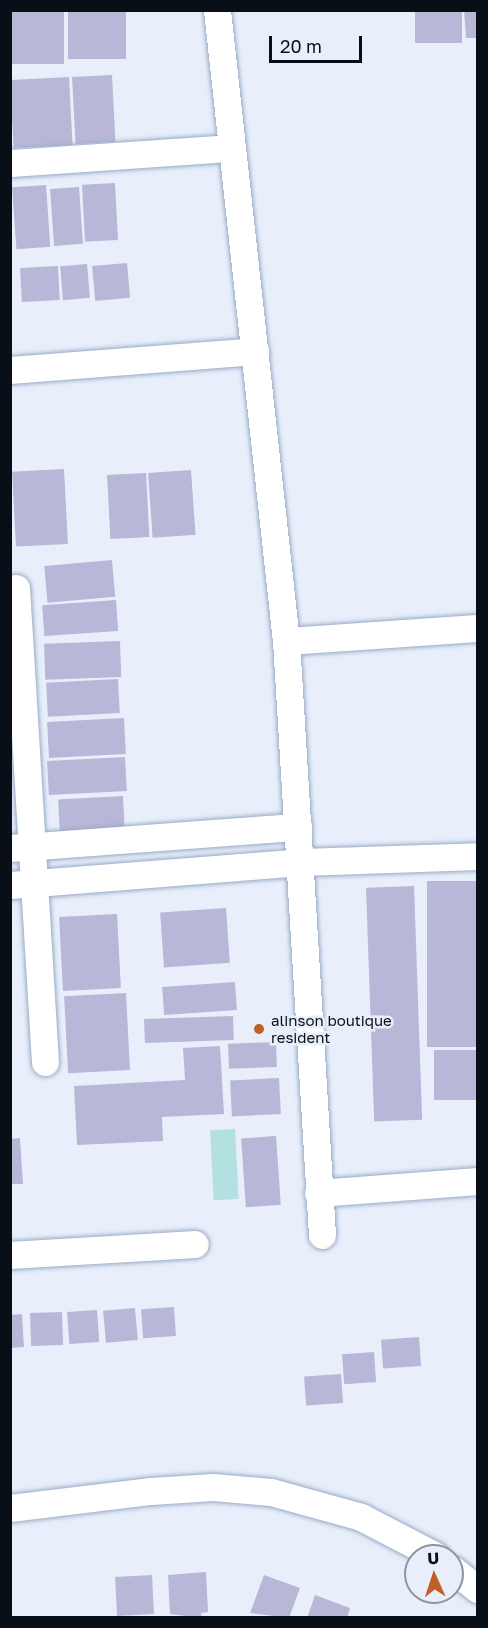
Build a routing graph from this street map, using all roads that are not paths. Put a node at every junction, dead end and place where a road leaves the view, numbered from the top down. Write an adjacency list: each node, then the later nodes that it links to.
1 (217, 10): 2 (street)
2 (229, 148): 3 (street); 4 (street)
3 (10, 163)
4 (255, 351): 5 (street); 8 (street)
5 (10, 370)
6 (16, 588): 10 (street)
7 (477, 628): 8 (street)
8 (286, 641): 9 (street)
9 (298, 826): 10 (street); 12 (street)
10 (21, 847): 13 (street)
11 (477, 856): 12 (street)
12 (301, 862): 13 (street); 16 (street)
13 (22, 884): 14 (street)
14 (45, 1062)
15 (477, 1181): 16 (street)
16 (318, 1192): 17 (street)
17 (322, 1235)
18 (195, 1244): 19 (street)
19 (10, 1255)
20 (10, 1508): 21 (street)
21 (413, 1544)
22 (464, 1579): 23 (street)
23 (477, 1590)

